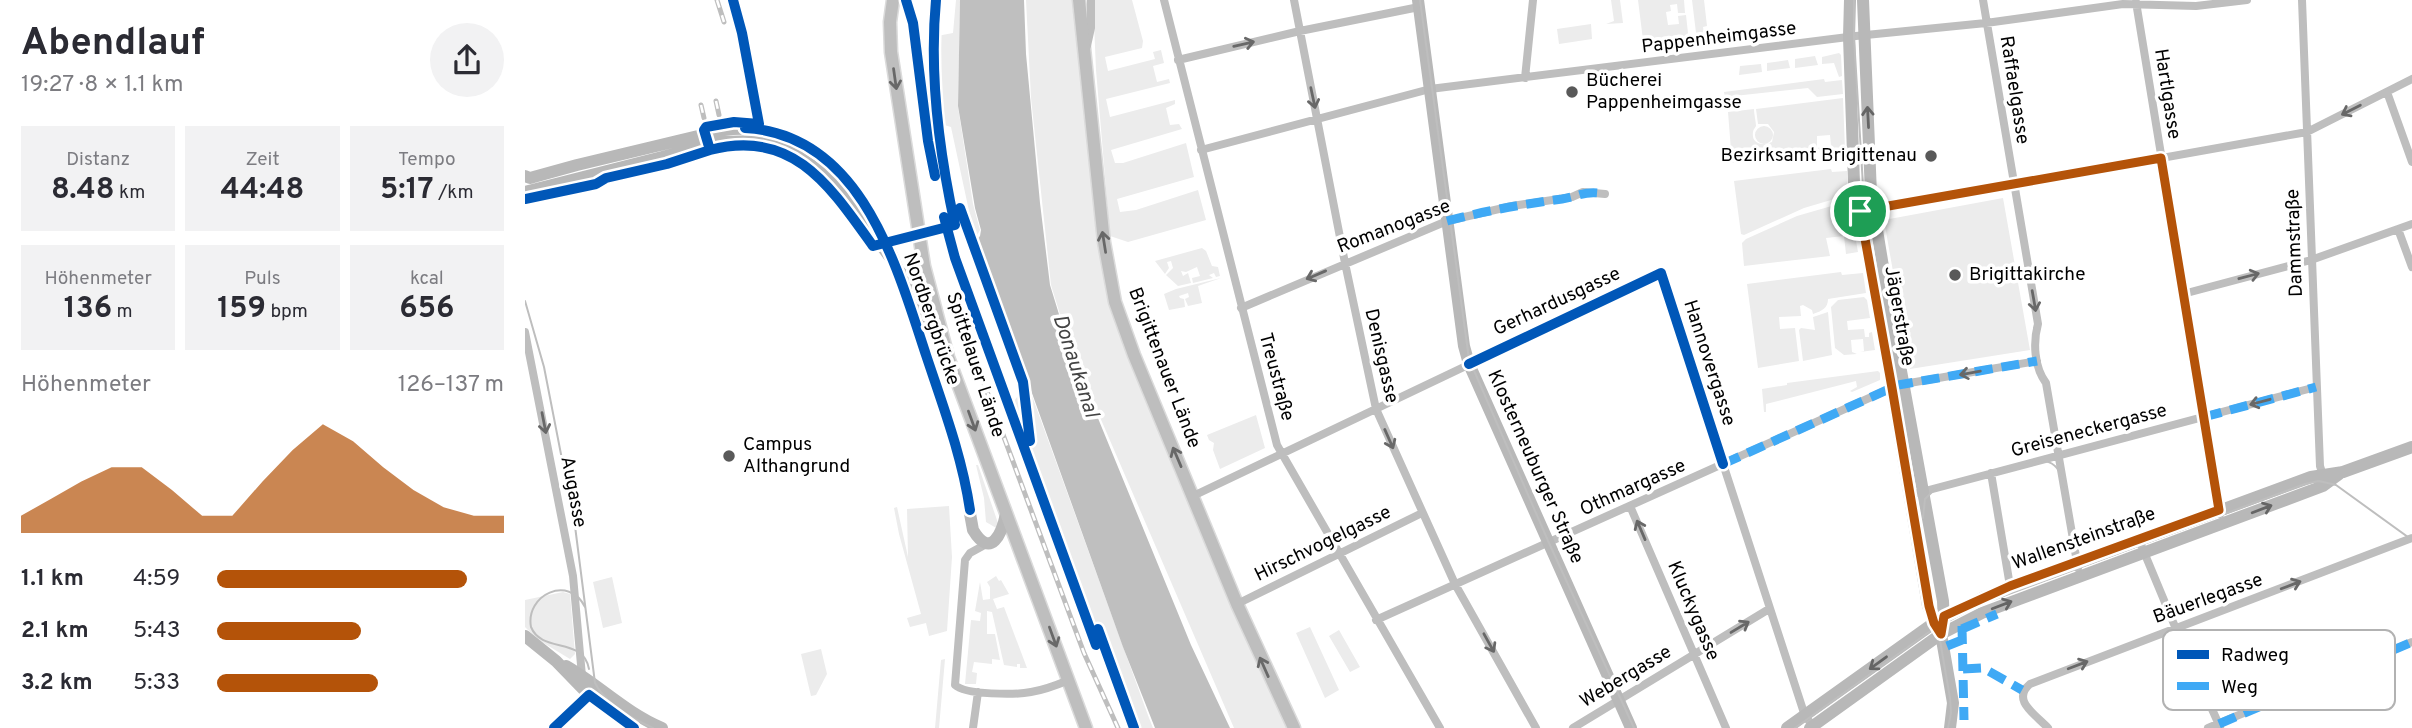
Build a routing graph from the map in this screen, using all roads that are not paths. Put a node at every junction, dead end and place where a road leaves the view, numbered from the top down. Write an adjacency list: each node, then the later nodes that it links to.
1 (893, 0): 45 (main road, Spittelauer Lände, one-way to 45)
2 (1079, 0): 18 (main road, Brigittenauer Lände)
3 (1091, 0): 18 (street)
4 (1164, 0): 19 (street, Treustraße)
5 (1294, 0): 15 (street, Denisgasse)
6 (1533, 0): 20 (street)
7 (1850, 0): 17 (main road, Jägerstraße)
8 (1863, 0): 16 (main road, Jägerstraße)
9 (1983, 0): 14 (street, Raffaelgasse)
10 (2247, 0): 12 (street, Pappenheimgasse)
11 (2302, 0): 25 (street, Dammstraße)
12 (2136, 2): 14 (street, Pappenheimgasse); 28 (street, Hartlgasse)
13 (1418, 4): 15 (street); 22 (main road, Klosterneuburger Straße)
14 (1986, 23): 16 (street, Pappenheimgasse); 31 (street, Raffaelgasse)
15 (1300, 31): 19 (street, one-way to 15); 24 (street, Denisgasse, one-way to 24)
16 (1863, 35): 17 (street, Pappenheimgasse); 33 (main road, Jägerstraße, one-way to 16)
17 (1849, 37): 20 (street, Pappenheimgasse); 34 (main road, Jägerstraße)
18 (1086, 52): 59 (main road, Brigittenauer Lände, one-way to 18)
19 (1178, 60): 27 (street, Treustraße)
20 (1525, 78): 22 (street, Pappenheimgasse)
21 (2412, 79): 23 (street)
22 (1430, 89): 24 (street, Pappenheimgasse); 35 (main road, Klosterneuburger Straße)
23 (2387, 92): 25 (street, one-way to 25); 29 (street)
24 (1318, 119): 27 (street, Pappenheimgasse); 39 (street, Denisgasse)
25 (2307, 132): 28 (street); 38 (street, Dammstraße)
26 (707, 140): 30 (main road); 45 (main road, Nordbergbrücke); 65 (main road, Nordbergbrücke, bridge)
27 (1201, 150): 43 (street, Treustraße)
28 (2161, 158): 31 (street); 42 (street, Hartlgasse)
29 (2412, 162)
30 (528, 184)
31 (2014, 185): 33 (street); 46 (street, Raffaelgasse, one-way to 46)
32 (1605, 194): 35 (street, Romanogasse)
33 (1874, 210): 34 (street); 48 (main road, Jägerstraße)
34 (1860, 211): 48 (main road, Jägerstraße)
35 (1447, 221): 39 (street, Romanogasse); 47 (main road, Klosterneuburger Straße)
36 (2412, 224): 37 (street)
37 (2398, 229): 38 (street); 40 (street)
38 (2311, 260): 42 (street, one-way to 38); 49 (street, Dammstraße)
39 (1345, 262): 43 (street, Romanogasse, one-way to 43); 50 (street, Denisgasse)
40 (2412, 267)
41 (1661, 273): 47 (street, Gerhardusgasse); 55 (street, Hannovergasse)
42 (2183, 293): 51 (street, Hartlgasse)
43 (1241, 307): 53 (street, Treustraße)
44 (525, 332): 83 (street, Augasse, one-way to 83)
45 (948, 357): 62 (main road, Spittelauer Lände, one-way to 62)
46 (2037, 361): 48 (street, Othmargasse, one-way to 48); 54 (street)
47 (1469, 364): 50 (street, Gerhardusgasse); 66 (main road, Klosterneuburger Straße)
48 (1898, 386): 55 (street, Othmargasse); 58 (main road, Jägerstraße)
49 (2316, 387): 51 (street, Greiseneckergasse, one-way to 51); 57 (street, Dammstraße)
50 (1376, 409): 53 (street, Gerhardusgasse); 61 (street, Denisgasse, one-way to 61)
51 (2204, 417): 54 (street, Greiseneckergasse); 63 (street, Hartlgasse)
52 (2412, 447): 57 (main road, Wallensteinstraße)
53 (1282, 453): 59 (street, Gerhardusgasse); 68 (street, Treustraße)
54 (2057, 456): 56 (street, Greiseneckergasse); 69 (street)
55 (1723, 464): 60 (street, Othmargasse); 74 (street, Hannovergasse)
56 (1991, 474): 58 (street, Greiseneckergasse); 72 (street)
57 (2324, 479): 63 (main road, Wallensteinstraße)
58 (1917, 493): 76 (main road, Jägerstraße)
59 (1193, 496): 73 (main road, Brigittenauer Lände)
60 (1630, 506): 66 (street, Othmargasse); 82 (street, Kluckygasse, one-way to 60)
61 (1422, 513): 68 (street, Hirschvogelgasse); 71 (street, Denisgasse)
62 (1006, 514): 65 (main road); 86 (main road, Spittelauer Lände, one-way to 86)
63 (2220, 517): 67 (main road, Wallensteinstraße)
64 (2411, 540): 77 (street, Bäuerlegasse, one-way to 64)
65 (990, 542): 87 (street)
66 (1547, 544): 71 (street, Othmargasse); 89 (main road, Klosterneuburger Straße)
67 (2142, 546): 69 (main road, Wallensteinstraße); 70 (main road, Wallensteinstraße); 77 (street)
68 (1340, 554): 73 (street, Hirschvogelgasse); 75 (street, Treustraße)
69 (2077, 563): 70 (street); 72 (main road, Wallensteinstraße)
70 (2079, 576): 80 (main road, Wallensteinstraße, one-way to 70)
71 (1455, 584): 75 (street, Othmargasse); 101 (street, Denisgasse, one-way to 101)
72 (2010, 586): 76 (main road, Wallensteinstraße)
73 (1237, 604): 99 (main road, Brigittenauer Lände, one-way to 73)
74 (1769, 610): 82 (street, Webergasse, one-way to 74); 92 (street, Hannovergasse)
75 (1376, 620): 100 (street, Treustraße)
76 (1939, 620): 80 (main road, Jägerstraße); 92 (main road, Wallensteinstraße, one-way to 92)
77 (2176, 629): 78 (street, Bäuerlegasse, one-way to 77)
78 (2172, 630)
79 (2163, 632): 107 (street, Bäuerlegasse, one-way to 79)
80 (1941, 634): 92 (main road, Wallensteinstraße); 106 (main road, Jägerstraße)
81 (525, 636): 84 (main road)
82 (1695, 654): 89 (street, Webergasse); 104 (street, Kluckygasse)
83 (581, 658): 84 (street); 85 (street, Augasse)
84 (556, 661): 85 (main road); 88 (main road)
85 (582, 676): 88 (main road); 96 (main road)
86 (1069, 680): 87 (street); 98 (main road, Spittelauer Lände)
87 (978, 692): 97 (street)
88 (589, 695): 94 (street); 95 (main road)
89 (1618, 700): 102 (street, Webergasse); 103 (main road, Klosterneuburger Straße)
90 (2213, 710): 93 (street)
91 (2255, 710): 93 (street)
92 (1809, 723): 105 (main road, Wallensteinstraße)
93 (2220, 726): 108 (street)
94 (554, 728)
95 (634, 728)
96 (662, 728)
97 (973, 728)
98 (1086, 728)
99 (1294, 728)
100 (1440, 728)
101 (1537, 728)
102 (1573, 728)
103 (1631, 728)
104 (1726, 728)
105 (1787, 728)
106 (1950, 728)
107 (2048, 728)
108 (2208, 728)

